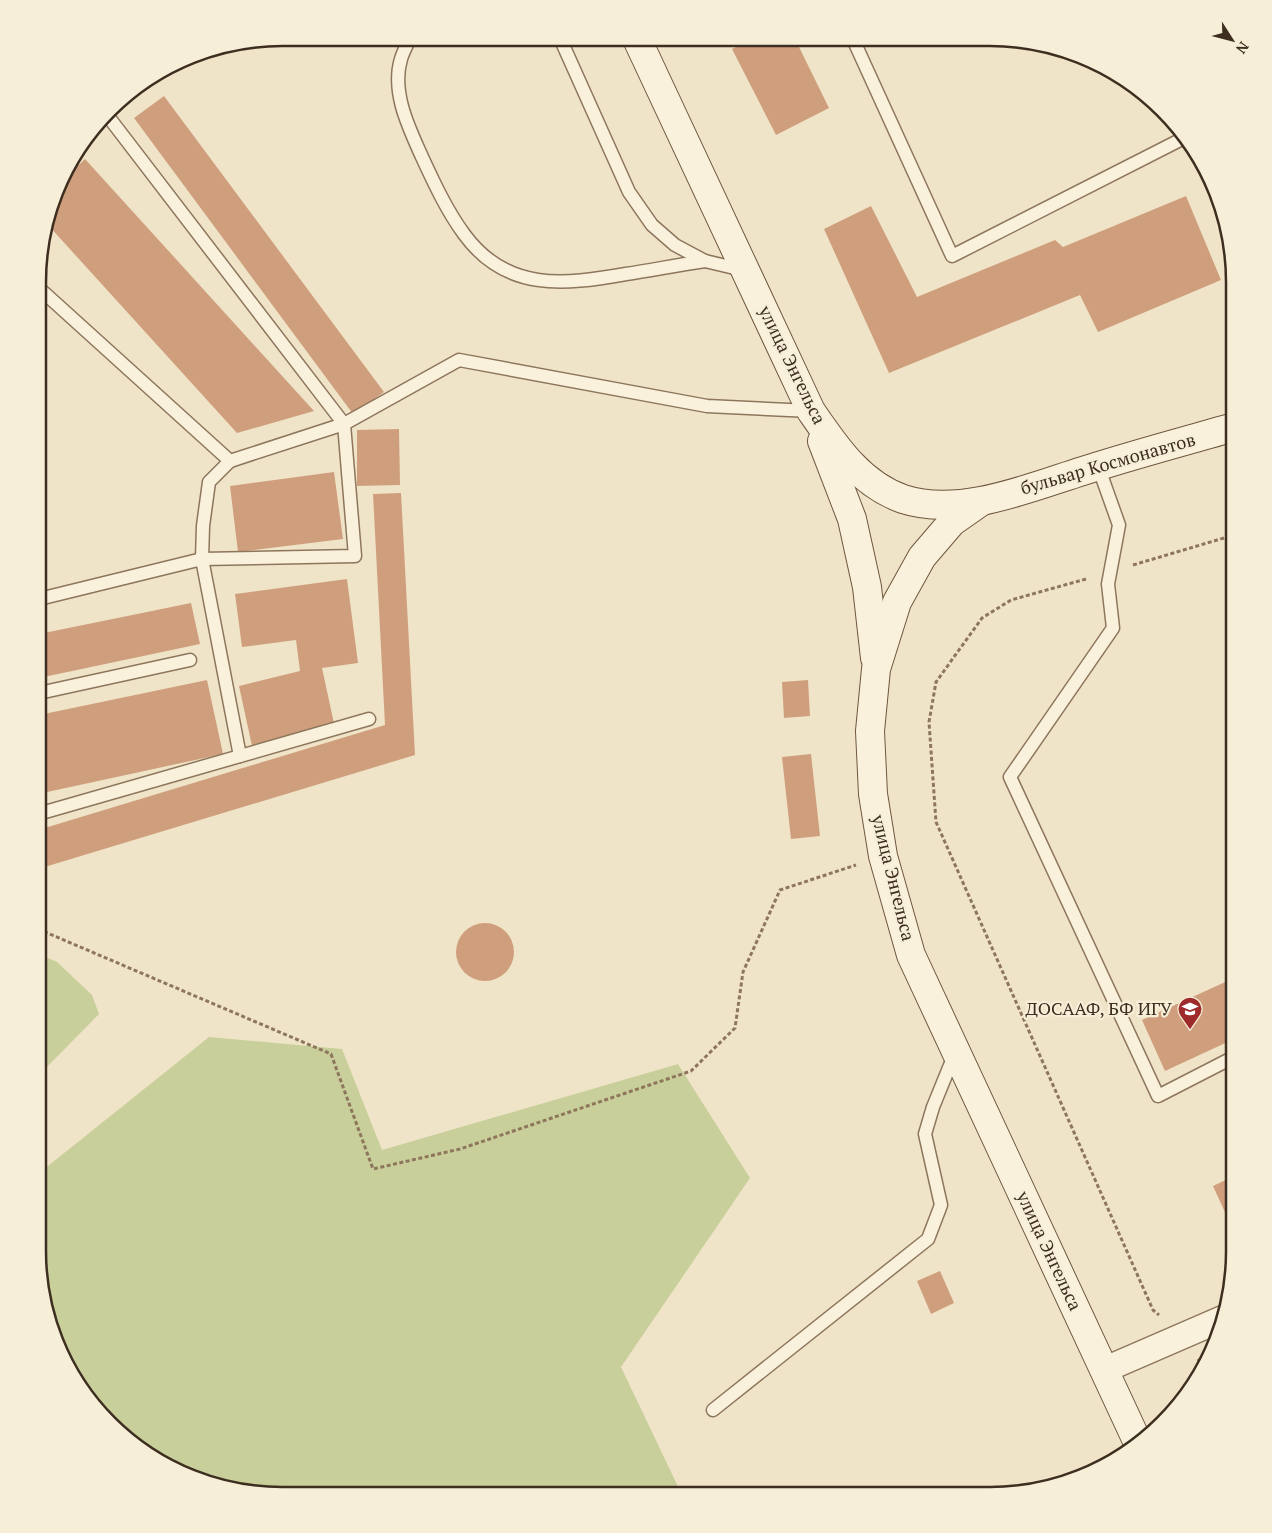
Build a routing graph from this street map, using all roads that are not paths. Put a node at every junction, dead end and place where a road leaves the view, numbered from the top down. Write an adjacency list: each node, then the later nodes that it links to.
1 (406, 46): 7 (lane)
2 (564, 46): 7 (lane)
3 (641, 46): 8 (street, улица Энгельса)
4 (856, 46): 6 (lane)
5 (111, 120): 11 (lane)
6 (1178, 141)
7 (705, 261): 8 (lane)
8 (746, 270): 10 (street, улица Энгельса)
9 (46, 294): 13 (lane)
10 (811, 411): 11 (lane); 15 (street, улица Энгельса); 19 (street)
11 (344, 424): 13 (lane); 16 (lane)
12 (1226, 434): 14 (street, бульвар Космонавтов)
13 (230, 461): 16 (lane)
14 (1098, 466): 15 (street, бульвар Космонавтов); 25 (lane)
15 (982, 501): 19 (street, улица Энгельса)
16 (202, 559): 17 (lane); 22 (lane)
17 (46, 597)
18 (190, 660): 20 (lane)
19 (876, 669): 24 (street, улица Энгельса)
20 (46, 691)
21 (369, 719): 22 (lane)
22 (240, 756): 23 (lane)
23 (46, 812)
24 (956, 1050): 27 (street, улица Энгельса); 28 (lane)
25 (1226, 1062)
26 (1215, 1322): 27 (street)
27 (1104, 1370): 29 (street, улица Энгельса)
28 (713, 1410)
29 (1135, 1436)

